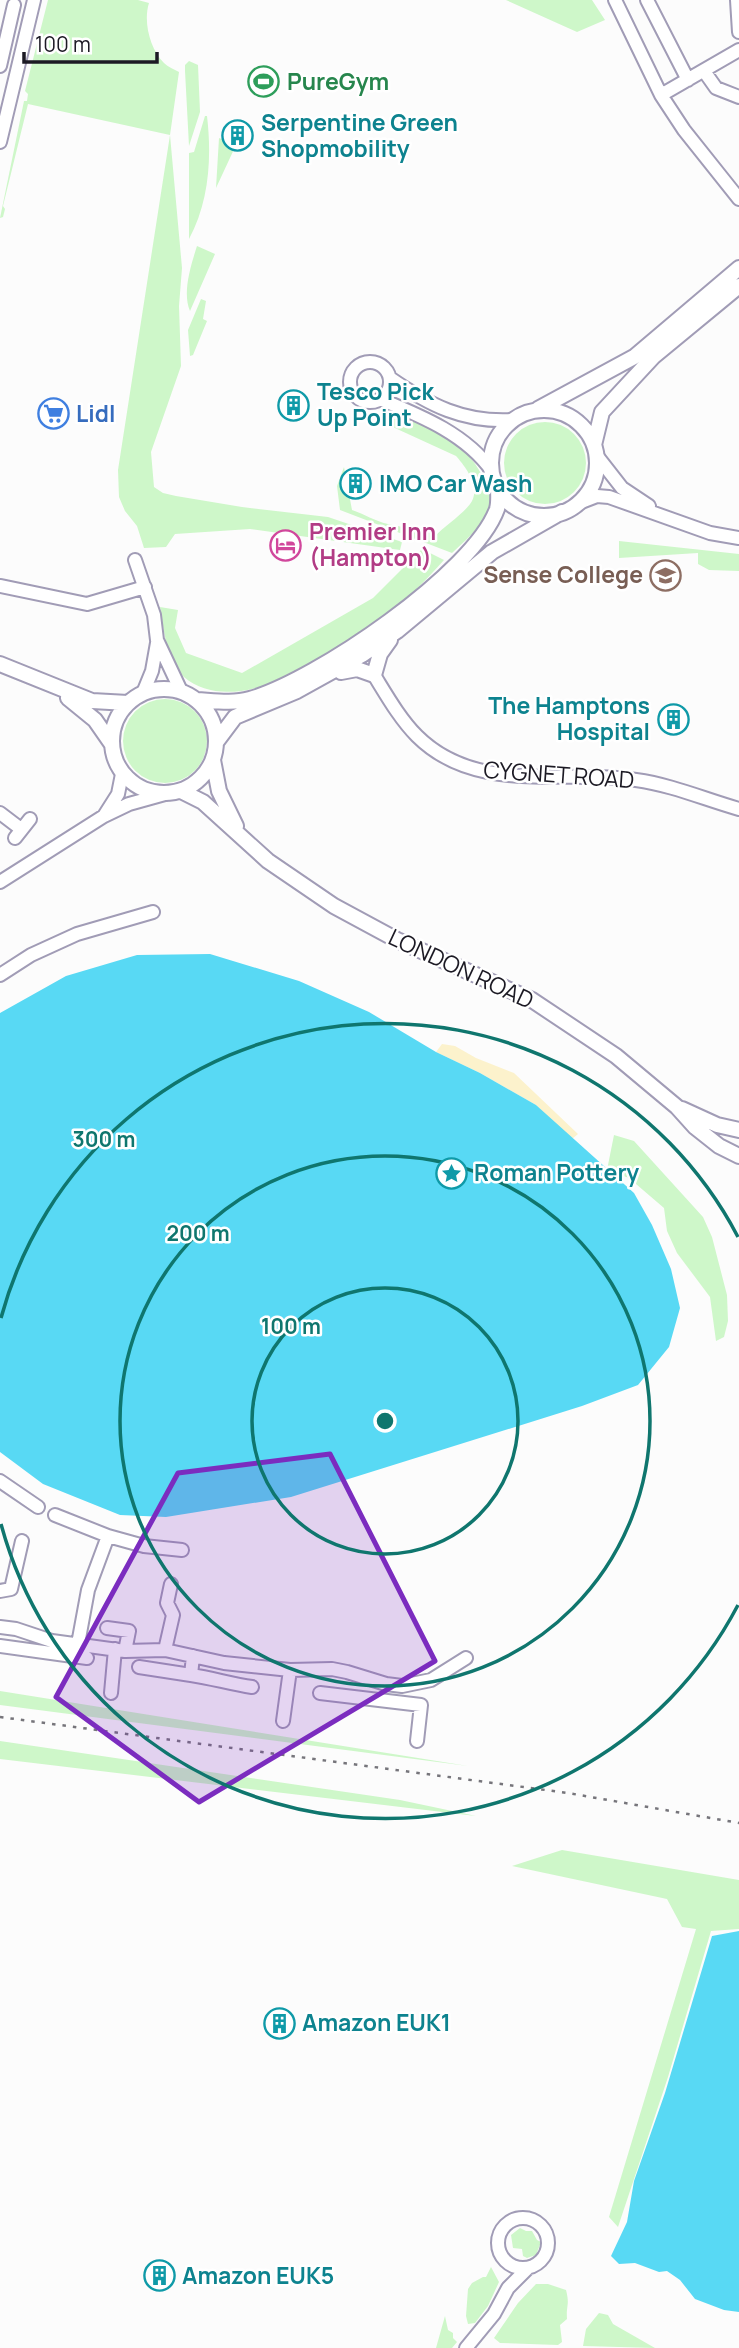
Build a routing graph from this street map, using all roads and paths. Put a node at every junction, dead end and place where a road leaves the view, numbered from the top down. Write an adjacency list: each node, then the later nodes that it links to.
1 (34, 0): 11 (street)
2 (615, 0): 12 (street)
3 (647, 0): 10 (street)
4 (737, 0): 6 (street)
5 (14, 5): 8 (street)
6 (739, 32)
7 (739, 50): 9 (street)
8 (0, 66)
9 (704, 71): 10 (street); 13 (street)
10 (688, 80): 12 (street)
11 (5, 93): 14 (street)
12 (661, 95): 15 (street)
13 (739, 97)
14 (0, 142)
15 (739, 199)
16 (739, 262): 17 (main road)
17 (735, 277): 20 (main road); 22 (main road)
18 (390, 378): 19 (street); 19 (street); 21 (street)
19 (380, 399): 23 (street)
20 (535, 410): 21 (main road); 22 (main road)
21 (513, 420): 23 (main road)
22 (596, 450): 25 (main road); 27 (street)
23 (492, 471): 24 (main road)
24 (498, 487): 26 (main road); 40 (main road)
25 (579, 503): 26 (main road); 27 (street)
26 (562, 512): 32 (main road)
27 (677, 521): 28 (street)
28 (739, 538)
29 (135, 559): 31 (street)
30 (1, 586): 31 (street)
31 (145, 587): 33 (street)
32 (397, 631): 35 (main road); 36 (main road)
33 (157, 640): 38 (street); 39 (street)
34 (0, 664): 37 (main road)
35 (331, 673): 36 (main road); 42 (main road)
36 (374, 676): 48 (street, CYGNET ROAD)
37 (52, 687): 41 (main road); 43 (main road)
38 (181, 691): 39 (main road); 40 (main road)
39 (143, 693): 41 (main road)
40 (197, 699): 42 (main road)
41 (128, 703): 43 (main road)
42 (217, 741): 44 (main road)
43 (111, 743): 45 (main road)
44 (214, 760): 46 (main road); 52 (main road, LONDON ROAD)
45 (122, 774): 47 (main road); 50 (street)
46 (181, 791): 47 (main road); 52 (main road, LONDON ROAD)
47 (165, 794): 50 (street)
48 (739, 808)
49 (0, 813): 51 (street)
50 (104, 816): 53 (street)
51 (30, 818)
52 (242, 837): 56 (main road, LONDON ROAD)
53 (0, 882)
54 (148, 911): 55 (street)
55 (0, 975)
56 (677, 1107): 57 (main road, LONDON ROAD); 58 (main road, LONDON ROAD)
57 (739, 1130)
58 (739, 1156)
59 (0, 1481): 60 (street)
60 (38, 1507)
61 (55, 1515): 62 (street)
62 (108, 1536): 64 (street); 70 (street)
63 (22, 1541): 66 (street)
64 (181, 1550)
65 (171, 1584): 74 (street)
66 (0, 1591)
67 (0, 1627): 69 (street)
68 (107, 1628): 73 (street)
69 (29, 1634): 70 (street); 72 (street)
70 (78, 1644): 73 (street)
71 (0, 1646): 72 (street)
72 (25, 1650): 76 (street)
73 (120, 1650): 74 (street); 83 (street)
74 (165, 1650): 75 (street)
75 (193, 1656): 79 (street); 80 (street)
76 (87, 1658)
77 (466, 1658): 81 (street)
78 (139, 1667): 80 (street)
79 (290, 1670): 81 (street); 86 (street)
80 (191, 1675): 82 (street)
81 (386, 1684): 85 (street)
82 (252, 1686)
83 (111, 1693)
84 (320, 1693): 85 (street)
85 (382, 1701): 87 (street)
86 (283, 1721)
87 (417, 1741)
88 (510, 2264): 89 (street); 89 (street); 90 (street)
89 (528, 2268): 90 (street)
90 (508, 2288): 91 (street)
91 (466, 2348)

